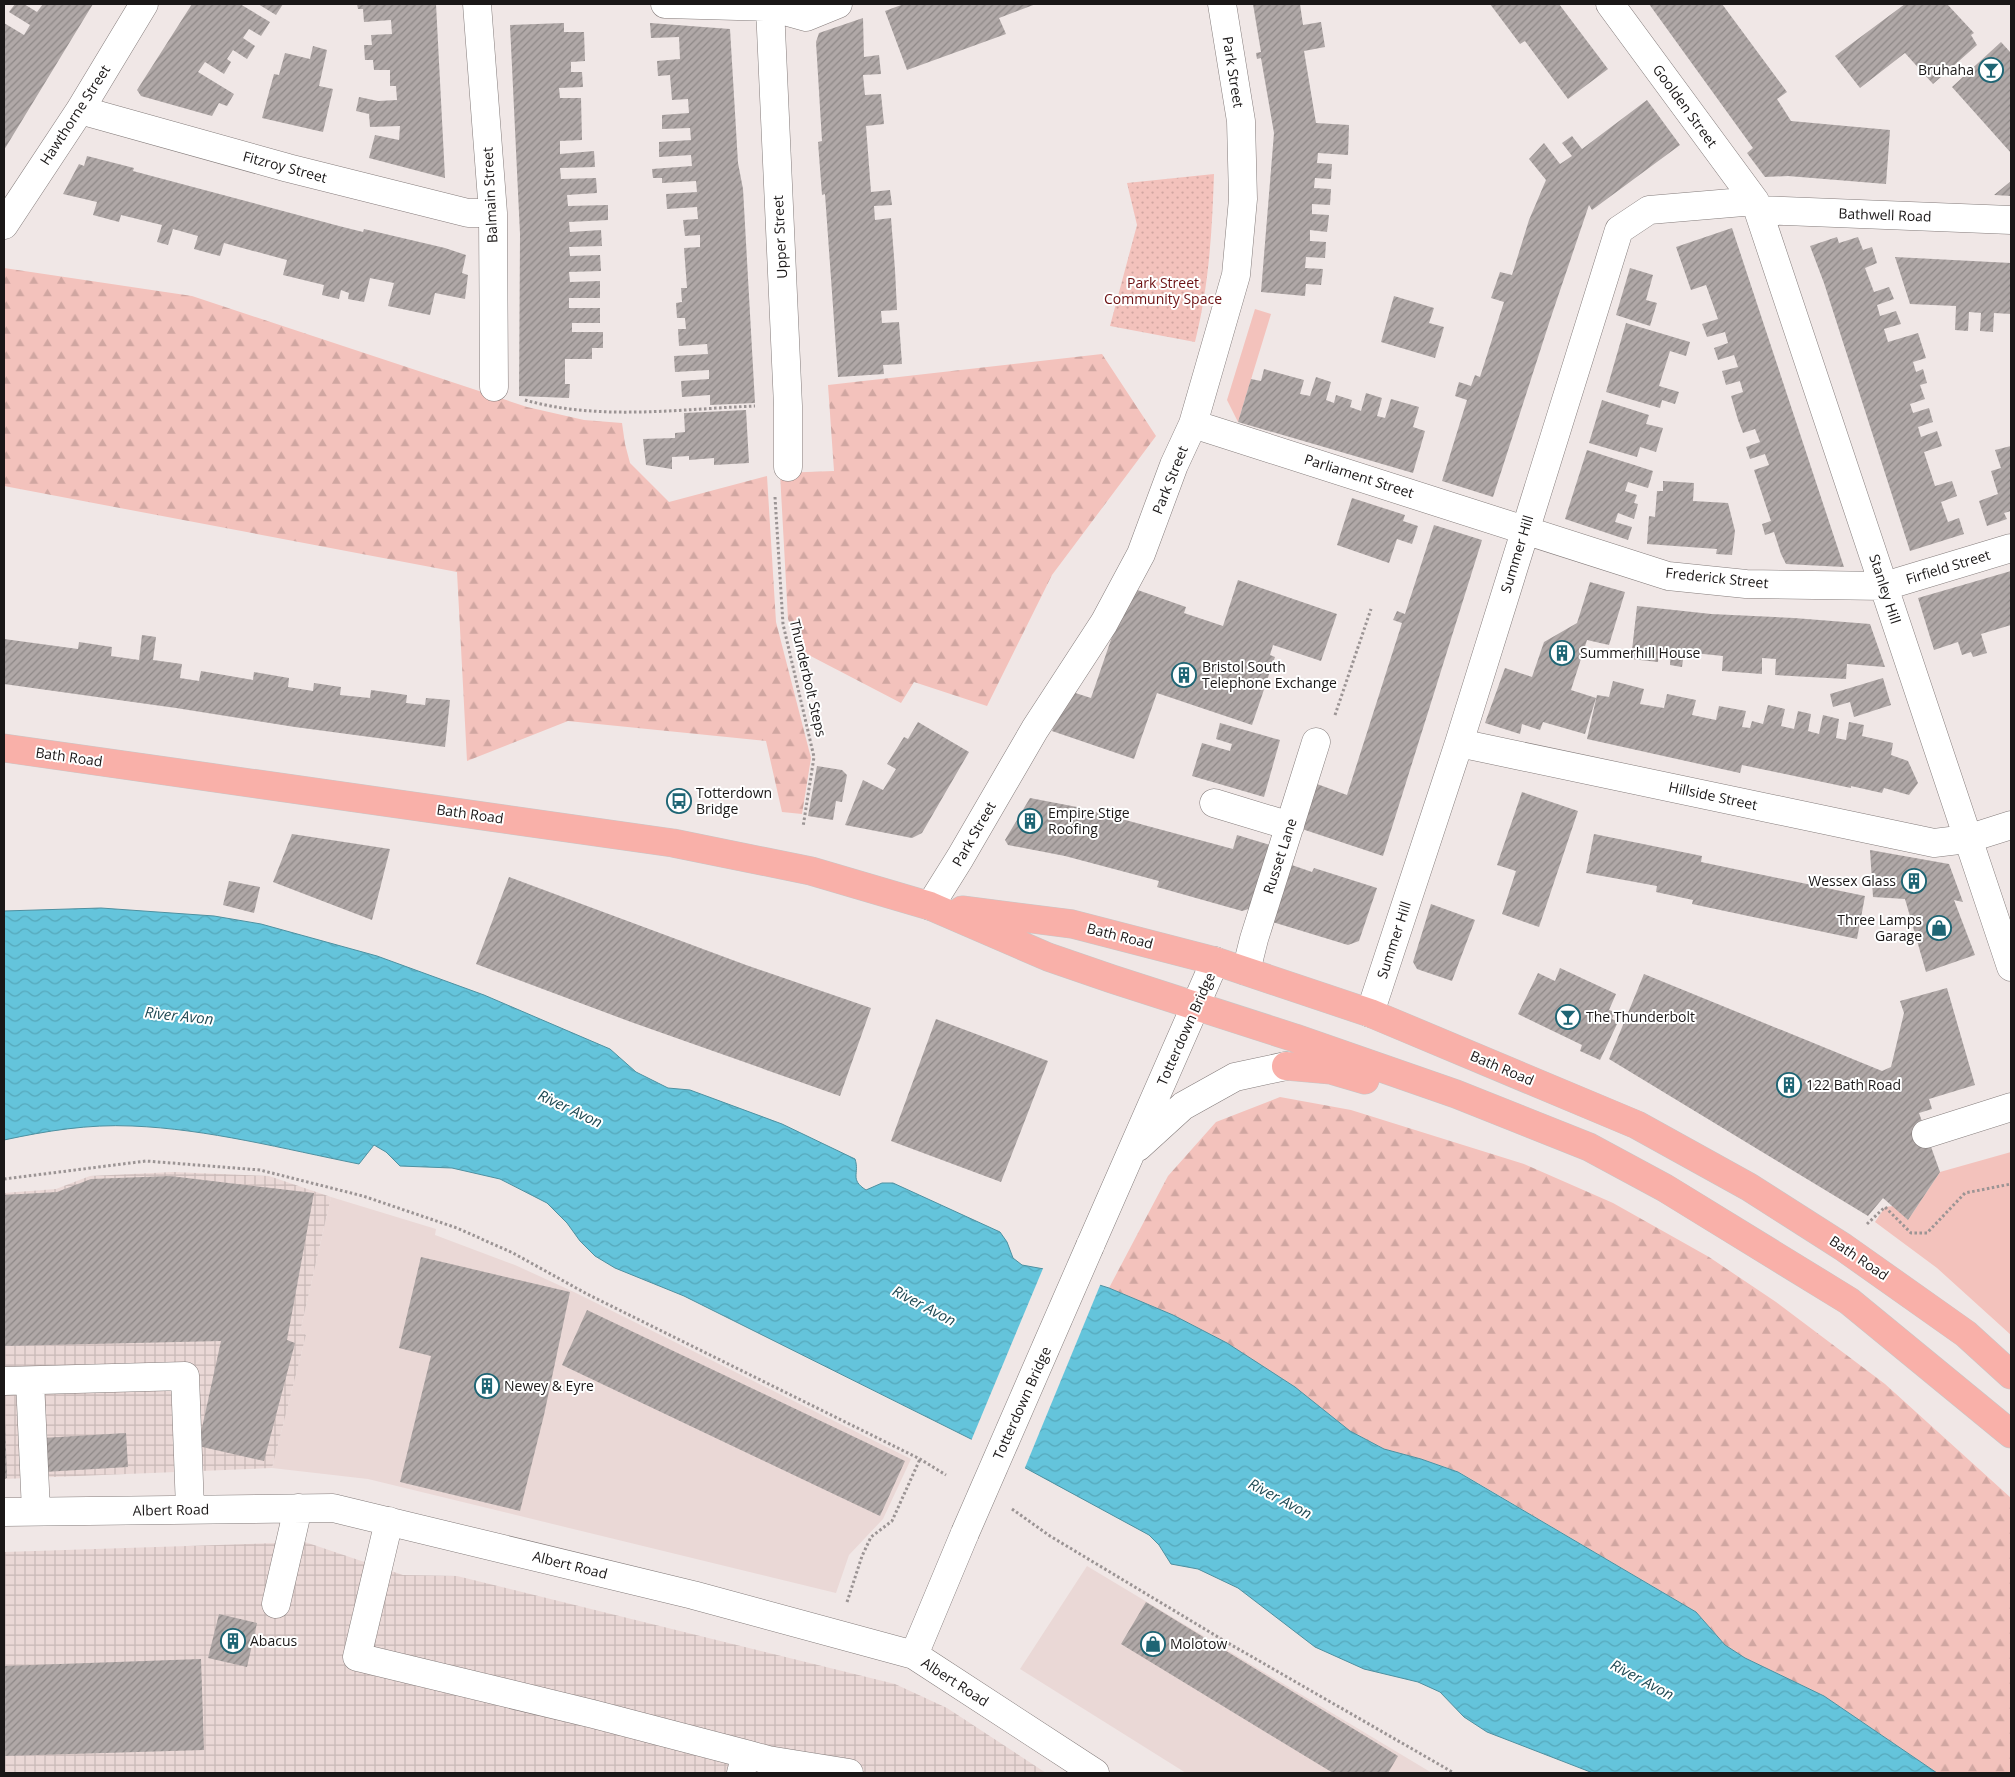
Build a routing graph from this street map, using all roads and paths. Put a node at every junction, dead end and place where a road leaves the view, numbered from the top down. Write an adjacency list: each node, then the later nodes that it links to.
1 (144, 4): 9 (street, Hawthorne Street)
2 (477, 4): 11 (street, Balmain Street)
3 (665, 4): 7 (street)
4 (838, 4): 8 (street)
5 (1222, 4): 16 (street, Park Street)
6 (1610, 4): 10 (street, Goolden Street)
7 (770, 7): 8 (street); 17 (street, Upper Street)
8 (806, 10)
9 (80, 110): 11 (street, Fitzroy Street); 13 (street, Hawthorne Street)
10 (1756, 206): 12 (street, Bathwell Road); 19 (street, Summer Hill); 21 (street, Stanley Hill)
11 (493, 213): 14 (street, Balmain Street)
12 (2011, 220)
13 (4, 225)
14 (494, 387): 15 (path)
15 (756, 406)
16 (1190, 408): 19 (street, Parliament Street); 31 (street, Park Street)
17 (788, 467)
18 (775, 492): 29 (path, Thunderbolt Steps)
19 (1525, 529): 21 (street, Frederick Street); 24 (street, Summer Hill)
20 (2011, 548): 21 (street, Firfield Street)
21 (1885, 586): 30 (street, Stanley Hill)
22 (1371, 609): 23 (path)
23 (1316, 742): 27 (street, Russet Lane)
24 (1459, 742): 30 (street, Hillside Street); 36 (street, Summer Hill)
25 (4, 748): 31 (highway, Bath Road)
26 (1214, 803): 27 (street)
27 (1290, 826): 34 (street, Russet Lane)
28 (2011, 826): 30 (street, Hillside Street)
29 (803, 827)
30 (1967, 839): 33 (street, Stanley Hill)
31 (930, 906): 32 (highway, Bath Road); 35 (highway, Bath Road)
32 (1215, 961): 34 (highway, Bath Road); 35 (street, Totterdown Bridge)
33 (2011, 967)
34 (1246, 971): 36 (highway, Bath Road)
35 (1196, 1007): 40 (highway, Bath Road); 41 (street, Totterdown Bridge)
36 (1370, 1013): 44 (highway, Bath Road)
37 (1286, 1066): 40 (highway, Bath Road); 41 (street, Totterdown Bridge)
38 (2011, 1107): 39 (street)
39 (1926, 1134)
40 (1590, 1148): 47 (highway, Bath Road)
41 (1133, 1151): 58 (street, Totterdown Bridge, bridge)
42 (4, 1179): 48 (path)
43 (2011, 1184): 44 (path)
44 (1843, 1247): 45 (highway, Bath Road)
45 (2011, 1375)
46 (17, 1381): 51 (street); 53 (street)
47 (2011, 1434)
48 (920, 1459): 49 (path); 57 (path)
49 (946, 1475)
50 (298, 1508): 51 (street, Albert Road); 55 (street, Albert Road); 56 (street)
51 (190, 1509): 53 (street, Albert Road)
52 (1012, 1509): 62 (path)
53 (36, 1511): 54 (street, Albert Road)
54 (4, 1512)
55 (389, 1522): 58 (street, Albert Road); 59 (street)
56 (276, 1604)
57 (846, 1604)
58 (914, 1655): 61 (street, Albert Road)
59 (744, 1764): 60 (street)
60 (849, 1773)
61 (1095, 1773)
62 (1454, 1773)

